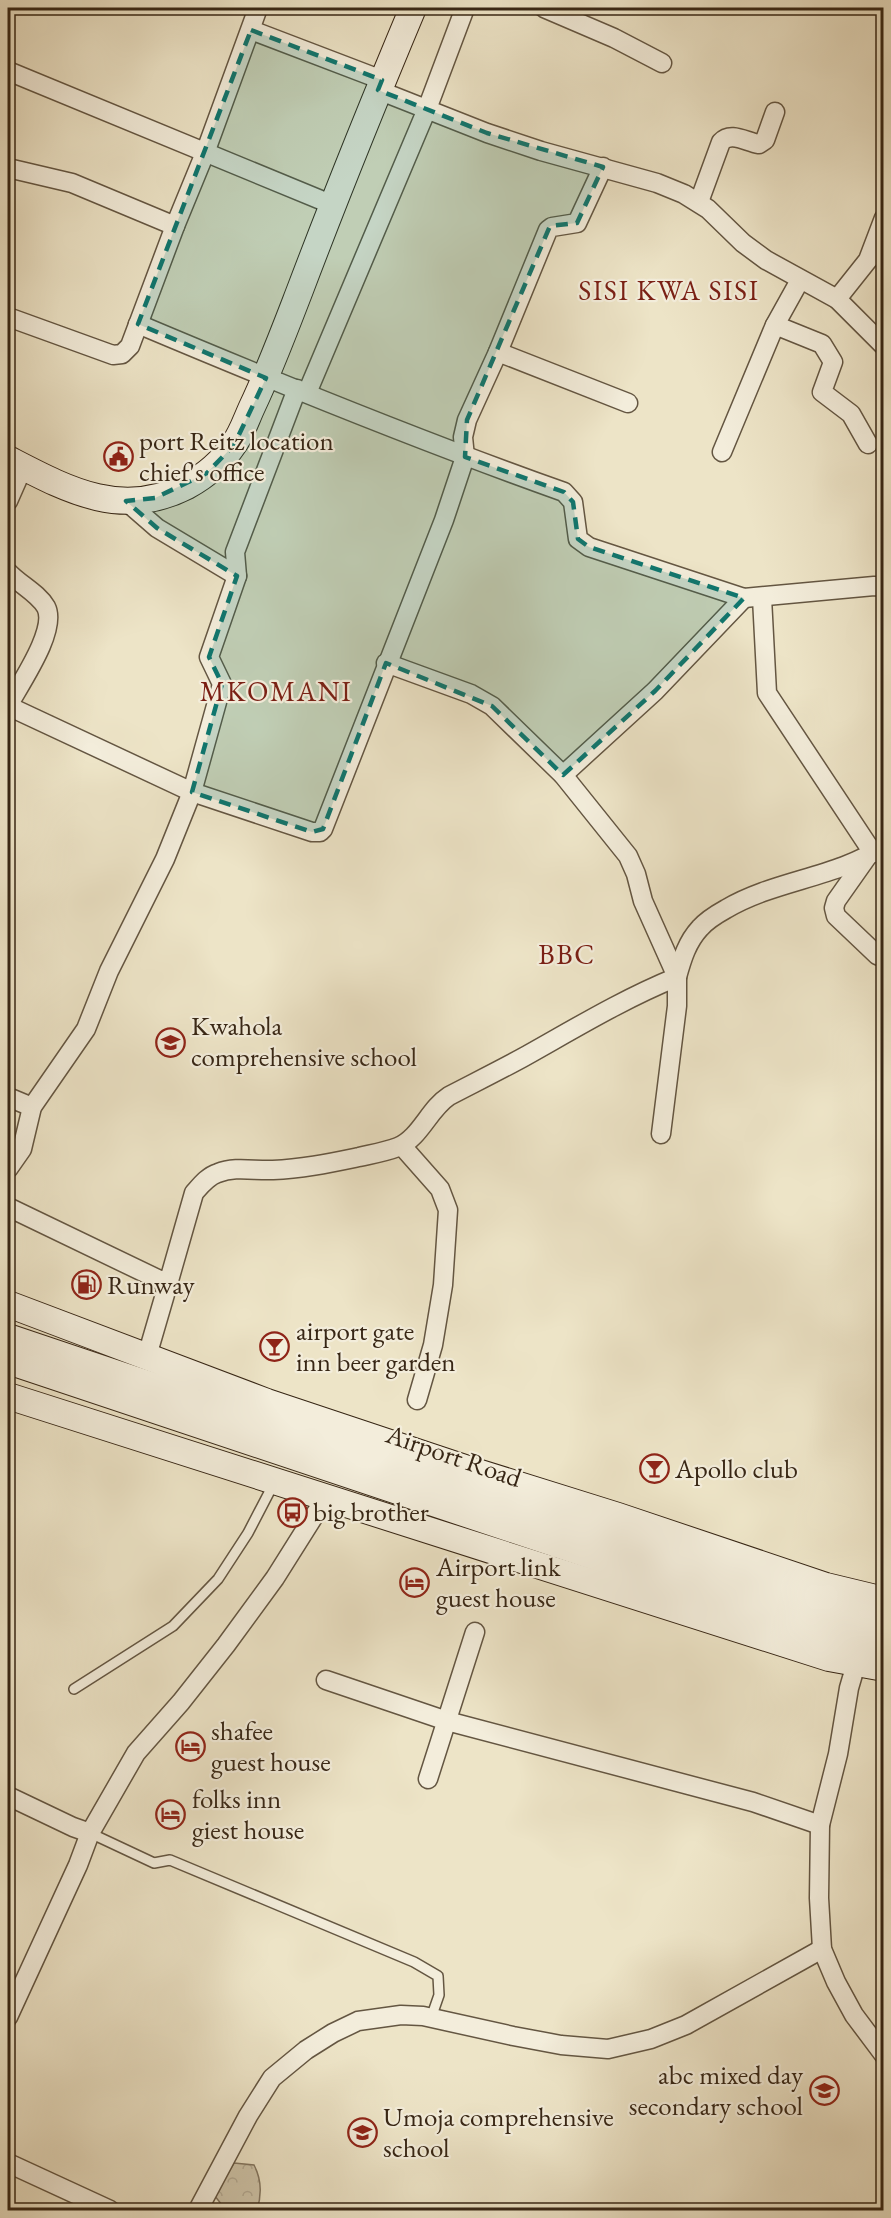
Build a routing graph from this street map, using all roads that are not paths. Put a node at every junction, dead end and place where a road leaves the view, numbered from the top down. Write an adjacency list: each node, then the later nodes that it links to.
1 (256, 8): 5 (street)
2 (413, 8): 8 (main road)
3 (465, 8): 9 (street)
4 (544, 8): 6 (street)
5 (251, 30): 8 (street); 11 (street)
6 (662, 63)
7 (8, 71): 11 (street)
8 (380, 85): 9 (street); 15 (main road)
9 (427, 109): 12 (street); 26 (street)
10 (775, 112): 14 (street)
11 (205, 153): 15 (street); 17 (street)
12 (603, 167): 14 (street); 24 (street)
13 (8, 168): 17 (street)
14 (699, 202): 18 (street)
15 (333, 206): 25 (main road)
16 (884, 218): 19 (street)
17 (175, 226): 21 (street)
18 (800, 280): 19 (street); 22 (street)
19 (837, 299): 23 (street)
20 (8, 317): 21 (street)
21 (138, 324): 25 (street)
22 (775, 325): 28 (street); 29 (street)
23 (884, 346)
24 (498, 352): 27 (street); 30 (street)
25 (266, 378): 26 (street); 33 (main road)
26 (302, 391): 30 (street); 35 (street)
27 (628, 403)
28 (868, 444)
29 (722, 452)
30 (465, 457): 37 (street); 38 (street)
31 (15, 463): 32 (street); 33 (main road)
32 (8, 501)
33 (126, 501): 35 (street)
34 (8, 572): 39 (street)
35 (237, 576): 41 (street)
36 (884, 587): 37 (street)
37 (753, 598): 40 (street); 42 (street)
38 (386, 663): 40 (street); 41 (street)
39 (8, 706): 41 (street)
40 (563, 775): 44 (street)
41 (192, 792): 46 (street)
42 (874, 852): 43 (street); 44 (street)
43 (884, 958)
44 (677, 977): 47 (street); 48 (street)
45 (8, 1096): 46 (street)
46 (32, 1107): 49 (street)
47 (661, 1134)
48 (402, 1146): 51 (street); 57 (street)
49 (8, 1169)
50 (8, 1207): 51 (street)
51 (168, 1284): 54 (street)
52 (8, 1304): 54 (main road)
53 (8, 1337): 60 (main road, Airport Road)
54 (147, 1356): 61 (main road)
55 (8, 1361): 60 (main road, Airport Road)
56 (8, 1396): 58 (main road)
57 (417, 1400)
58 (275, 1481): 59 (main road); 68 (lane)
59 (326, 1497): 65 (main road); 73 (street)
60 (573, 1539): 62 (main road, Airport Road); 64 (main road, Airport Road)
61 (884, 1600)
62 (884, 1624)
63 (475, 1632): 69 (street)
64 (884, 1647)
65 (856, 1664): 66 (main road); 72 (street)
66 (884, 1668)
67 (326, 1680): 69 (street)
68 (74, 1689)
69 (447, 1721): 70 (street); 72 (street)
70 (428, 1779)
71 (8, 1796): 73 (street)
72 (820, 1825): 74 (street)
73 (90, 1833): 75 (street); 76 (lane)
74 (822, 1949): 76 (street); 77 (street)
75 (8, 2017)
76 (431, 2018): 80 (street)
77 (884, 2055)
78 (8, 2163): 79 (street)
79 (110, 2211)
80 (198, 2211)

